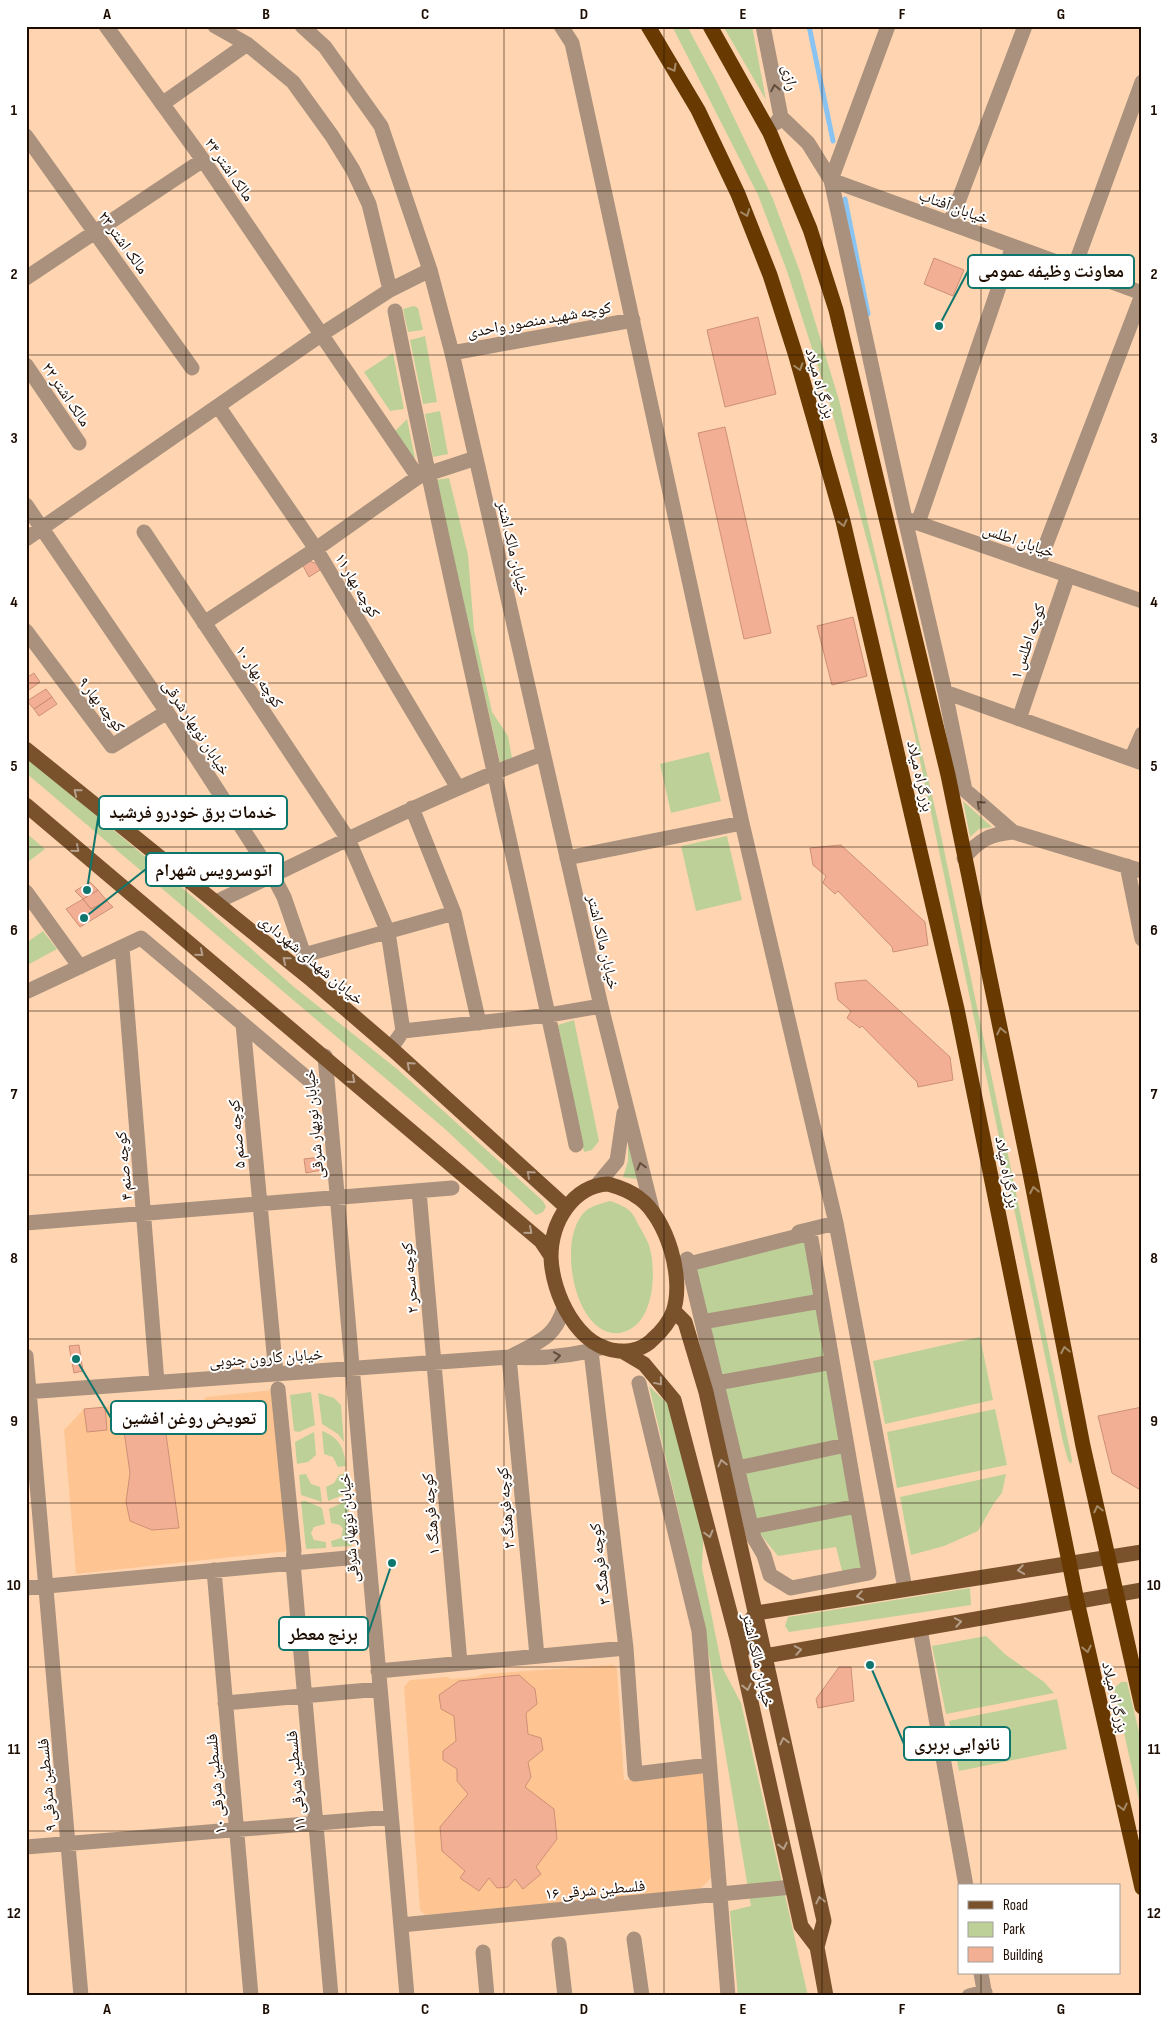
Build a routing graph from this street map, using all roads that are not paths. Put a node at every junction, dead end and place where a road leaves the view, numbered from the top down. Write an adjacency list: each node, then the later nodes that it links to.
1 (106, 26): 12 (street, مالک اشتر ۲۴)
2 (215, 26): 10 (street)
3 (302, 26): 22 (street, خیابان مالک اشتر)
4 (561, 26): 27 (street)
5 (648, 26): 125 (highway, بزرگراه میلاد, one-way to 125)
6 (710, 26): 14 (highway, بزرگراه میلاد)
7 (763, 26): 13 (street, رازی, one-way to 7)
8 (888, 26): 17 (street)
9 (1025, 26): 18 (street)
10 (247, 44): 12 (street); 24 (street)
11 (1142, 82): 21 (street)
12 (162, 104): 16 (street, مالک اشتر ۲۴)
13 (781, 117): 14 (street, رازی); 17 (street)
14 (770, 133): 37 (highway, بزرگراه میلاد)
15 (26, 136): 19 (street, مالک اشتر ۲۳)
16 (203, 160): 19 (street); 28 (street, مالک اشتر ۲۴)
17 (831, 180): 18 (street, خیابان آفتاب); 38 (street)
18 (950, 223): 20 (street, خیابان آفتاب)
19 (95, 232): 23 (street); 31 (street, مالک اشتر ۲۳)
20 (1013, 246): 21 (street, خیابان آفتاب); 38 (street)
21 (1074, 268): 25 (street, خیابان آفتاب)
22 (430, 270): 24 (street); 29 (street, خیابان مالک اشتر)
23 (26, 278)
24 (390, 290): 28 (street)
25 (1142, 294): 43 (street)
26 (395, 311): 35 (street)
27 (632, 320): 29 (street, کوچه شهید منصور واحدی); 61 (street)
28 (322, 334): 32 (street); 35 (street, مالک اشتر ۲۴)
29 (452, 353): 34 (street, خیابان مالک اشتر)
30 (26, 364): 33 (street, مالک اشتر ۲۲)
31 (192, 368)
32 (218, 406): 39 (street); 42 (street, کوچه بهار ۱۱)
33 (79, 444)
34 (476, 458): 35 (street); 53 (street, خیابان مالک اشتر)
35 (423, 476): 42 (street); 55 (street)
36 (26, 504): 39 (street, خیابان نوبهار شرقی)
37 (884, 512): 38 (street, خیابان اطلس); 56 (highway, بزرگراه میلاد)
38 (911, 521): 43 (street, خیابان اطلس); 48 (street)
39 (43, 528): 41 (street); 49 (street, خیابان نوبهار شرقی)
40 (144, 532): 46 (street, کوچه بهار ۱۰)
41 (26, 539)
42 (316, 549): 46 (street); 57 (street, کوچه بهار ۱۱)
43 (1038, 565): 44 (street, خیابان اطلس)
44 (1068, 575): 45 (street, خیابان اطلس); 50 (street, کوچه اطلس ۱)
45 (1142, 601)
46 (204, 624): 63 (street, کوچه بهار ۱۰)
47 (26, 631): 49 (street, کوچه بهار ۹)
48 (945, 692): 50 (street); 58 (street)
49 (167, 712): 68 (street, خیابان نوبهار شرقی)
50 (1019, 719): 54 (street)
51 (1142, 734): 54 (street)
52 (26, 750): 70 (main road, خیابان شهدای شهرداری, one-way to 52)
53 (542, 754): 55 (street); 64 (street, خیابان مالک اشتر)
54 (1136, 761)
55 (495, 772): 57 (street); 80 (street)
56 (948, 775): 58 (street); 65 (highway, بزرگراه میلاد)
57 (458, 788): 60 (street)
58 (965, 790): 62 (street, one-way to 58)
59 (26, 805): 85 (main road, one-way to 85)
60 (412, 808): 63 (street); 71 (street)
61 (742, 823): 64 (street); 98 (street)
62 (1013, 832): 65 (street); 66 (street)
63 (348, 839): 68 (street); 72 (street, کوچه بهار ۱۰)
64 (567, 858): 79 (street, خیابان مالک اشتر)
65 (964, 858): 123 (highway, بزرگراه میلاد, one-way to 65)
66 (1127, 866): 67 (street); 73 (street)
67 (1142, 871)
68 (273, 876): 70 (street); 75 (street, خیابان نوبهار شرقی)
69 (26, 892): 76 (street)
70 (216, 902): 77 (main road, خیابان شهدای شهرداری, one-way to 70)
71 (454, 913): 72 (street); 81 (street)
72 (388, 932): 75 (street); 83 (street, کوچه بهار ۱۰)
73 (1142, 939)
74 (122, 947): 76 (street); 82 (street); 95 (street, کوچه صنم ۴)
75 (304, 955): 77 (street, خیابان نوبهار شرقی)
76 (80, 967): 78 (street)
77 (313, 981): 84 (main road, خیابان شهدای شهرداری)
78 (26, 992)
79 (601, 1006): 80 (street); 87 (street, خیابان مالک اشتر)
80 (548, 1015): 81 (street); 88 (street)
81 (479, 1023): 83 (street)
82 (243, 1024): 86 (street); 93 (street, کوچه صنم ۵)
83 (403, 1031): 84 (street)
84 (391, 1048): 94 (main road, خیابان شهدای شهرداری, one-way to 84)
85 (325, 1056): 86 (street, خیابان نوبهار شرقی); 99 (main road, one-way to 99)
86 (328, 1096): 92 (street, خیابان نوبهار شرقی)
87 (625, 1106): 89 (street, خیابان مالک اشتر); 96 (street, خیابان مالک اشتر, one-way to 87)
88 (576, 1146)
89 (597, 1185): 94 (main road); 96 (main road)
90 (452, 1188): 91 (street)
91 (419, 1191): 92 (street); 110 (street, کوچه سحر ۲)
92 (337, 1197): 93 (street); 111 (street, خیابان نوبهار شرقی)
93 (260, 1203): 95 (street); 112 (street, کوچه صنم ۵)
94 (566, 1207): 99 (main road)
95 (144, 1213): 97 (street); 113 (street, کوچه صنم ۴)
96 (653, 1213): 100 (main road)
97 (26, 1223)
98 (836, 1223): 100 (street); 129 (street)
99 (551, 1256): 102 (main road)
100 (683, 1262): 101 (street); 103 (main road); 104 (street)
101 (821, 1301): 104 (street); 109 (street)
102 (564, 1308): 105 (main road); 108 (street, خیابان کارون جنوبی)
103 (674, 1311): 106 (main road); 133 (main road, one-way to 103)
104 (702, 1322): 115 (street)
105 (598, 1349): 106 (main road); 108 (street, خیابان کارون جنوبی, one-way to 105); 136 (street, کوچه فرهنگ ۳)
106 (622, 1351): 135 (main road, خیابان مالک اشتر, one-way to 135)
107 (26, 1356): 116 (street, فلسطین شرقی ۹)
108 (509, 1357): 110 (street, خیابان کارون جنوبی); 137 (street, کوچه فرهنگ ۲)
109 (832, 1362): 115 (street); 117 (street)
110 (434, 1363): 111 (street, خیابان کارون جنوبی); 139 (street, کوچه فرهنگ ۱)
111 (352, 1369): 112 (street, خیابان کارون جنوبی); 122 (street, خیابان نوبهار شرقی)
112 (277, 1381): 113 (street, خیابان کارون جنوبی); 124 (street, کوچه صنم ۵)
113 (158, 1382): 116 (street, خیابان کارون جنوبی)
114 (640, 1383): 145 (street)
115 (717, 1383): 118 (street)
116 (27, 1392): 127 (street, فلسطین شرقی ۹)
117 (846, 1445): 118 (street); 119 (street)
118 (737, 1468): 120 (street)
119 (857, 1506): 120 (street); 120 (street)
120 (751, 1527)
121 (1142, 1552): 123 (main road)
122 (368, 1556): 124 (street); 140 (street, خیابان نوبهار شرقی)
123 (1108, 1556): 125 (main road); 131 (highway, بزرگراه میلاد)
124 (293, 1563): 126 (street); 142 (street, فلسطین شرقی ۱۱)
125 (1069, 1563): 129 (main road, one-way to 129); 132 (highway, بزرگراه میلاد)
126 (214, 1570): 127 (street); 143 (street, فلسطین شرقی ۱۰)
127 (46, 1587): 128 (street); 149 (street, فلسطین شرقی ۹)
128 (26, 1588)
129 (905, 1589): 133 (main road, one-way to 133)
130 (1142, 1590): 131 (main road)
131 (1117, 1594): 132 (main road); 144 (highway, بزرگراه میلاد)
132 (1077, 1601): 134 (main road, one-way to 132); 153 (highway, بزرگراه میلاد, one-way to 153)
133 (756, 1613): 135 (main road); 138 (main road)
134 (920, 1629): 138 (main road, one-way to 134); 151 (street)
135 (737, 1639): 138 (main road); 152 (main road, خیابان مالک اشتر, one-way to 152)
136 (626, 1648): 137 (street); 145 (street, کوچه فرهنگ ۳)
137 (536, 1656): 139 (street)
138 (765, 1656): 158 (main road, one-way to 138)
139 (460, 1663): 140 (street)
140 (378, 1671): 141 (street, خیابان نوبهار شرقی)
141 (380, 1688): 142 (street); 146 (street, خیابان نوبهار شرقی)
142 (305, 1696): 143 (street); 147 (street, فلسطین شرقی ۱۱)
143 (225, 1703): 148 (street, فلسطین شرقی ۱۰)
144 (1142, 1707)
145 (709, 1765): 154 (street)
146 (391, 1817): 147 (street); 155 (street, خیابان نوبهار شرقی)
147 (316, 1824): 148 (street); 164 (street, فلسطین شرقی ۱۱)
148 (236, 1830): 149 (street); 163 (street, فلسطین شرقی ۱۰)
149 (68, 1844): 150 (street); 162 (street, فلسطین شرقی ۹)
150 (26, 1847)
151 (966, 1884)
152 (792, 1887): 154 (street, فلسطین شرقی ۱۶); 158 (main road, خیابان مالک اشتر)
153 (1142, 1888)
154 (719, 1894): 155 (street, فلسطین شرقی ۱۶); 169 (street)
155 (401, 1924): 165 (street, خیابان نوبهار شرقی)
156 (634, 1939): 168 (street)
157 (559, 1944): 167 (street)
158 (817, 1947): 170 (main road, خیابان مالک اشتر)
159 (484, 1952): 166 (street)
160 (981, 1974): 161 (street)
161 (985, 1994): 171 (street)
162 (81, 1996)
163 (251, 1996)
164 (331, 1996)
165 (407, 1996)
166 (486, 1996)
167 (565, 1996)
168 (642, 1996)
169 (728, 1996)
170 (826, 1996)
171 (969, 1996)

